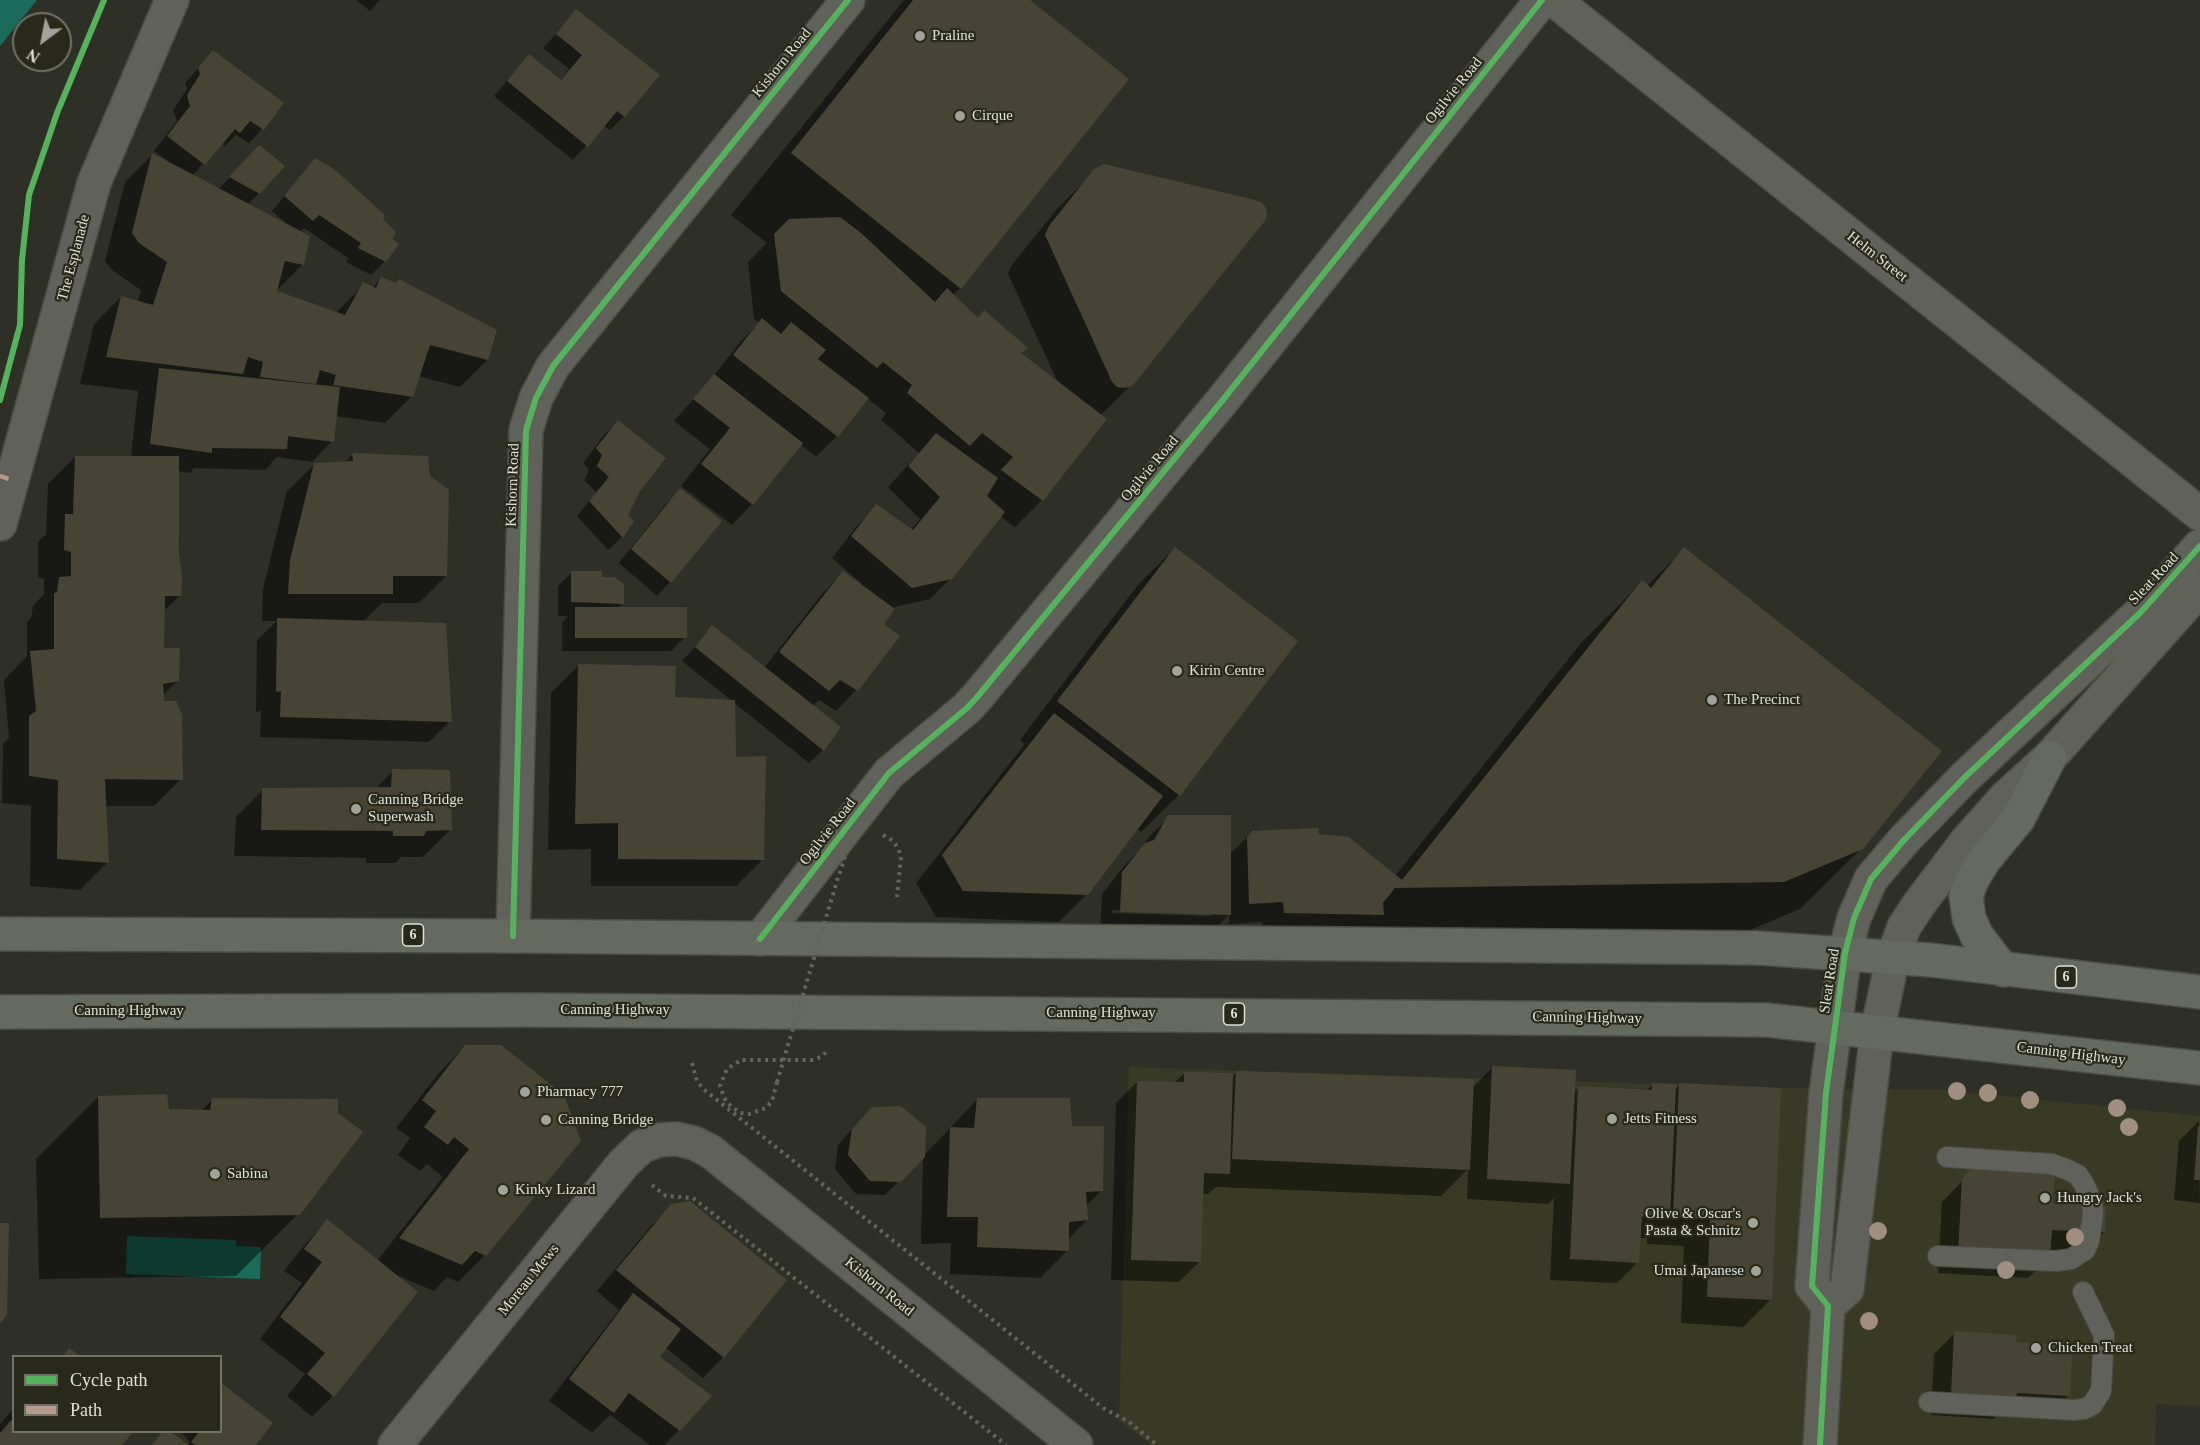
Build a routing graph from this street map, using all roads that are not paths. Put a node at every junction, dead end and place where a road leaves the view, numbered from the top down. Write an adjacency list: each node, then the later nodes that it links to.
1 (172, 0): 6 (street, The Esplanade)
2 (848, 0): 11 (street, Kishorn Road)
3 (1542, 0): 12 (street, Ogilvie Road)
4 (1554, 0): 5 (street, Helm Street)
5 (2200, 514)
6 (0, 524)
7 (2200, 546): 13 (street, Sleat Road)
8 (2200, 589): 9 (street)
9 (2050, 757): 14 (street); 15 (highway)
10 (0, 934): 11 (highway, 6)
11 (513, 936): 12 (highway, 6)
12 (760, 939): 13 (highway, 6)
13 (1845, 953): 14 (highway, 6); 18 (street, Sleat Road)
14 (1893, 957): 15 (highway, 6); 19 (street)
15 (2003, 970): 16 (highway, 6)
16 (2200, 992)
17 (0, 1012): 18 (highway, Canning Highway / 6)
18 (1835, 1027): 19 (highway, Canning Highway / 6); 25 (street, Sleat Road)
19 (1877, 1032): 20 (highway, Canning Highway / 6); 25 (street)
20 (2200, 1068)
21 (677, 1139): 27 (street, Moreau Mews); 28 (street, Kishorn Road)
22 (1947, 1158): 23 (lane)
23 (1938, 1256)
24 (2083, 1292): 26 (lane)
25 (1828, 1306): 29 (street)
26 (1929, 1402)
27 (395, 1445)
28 (1076, 1445)
29 (1820, 1445)

